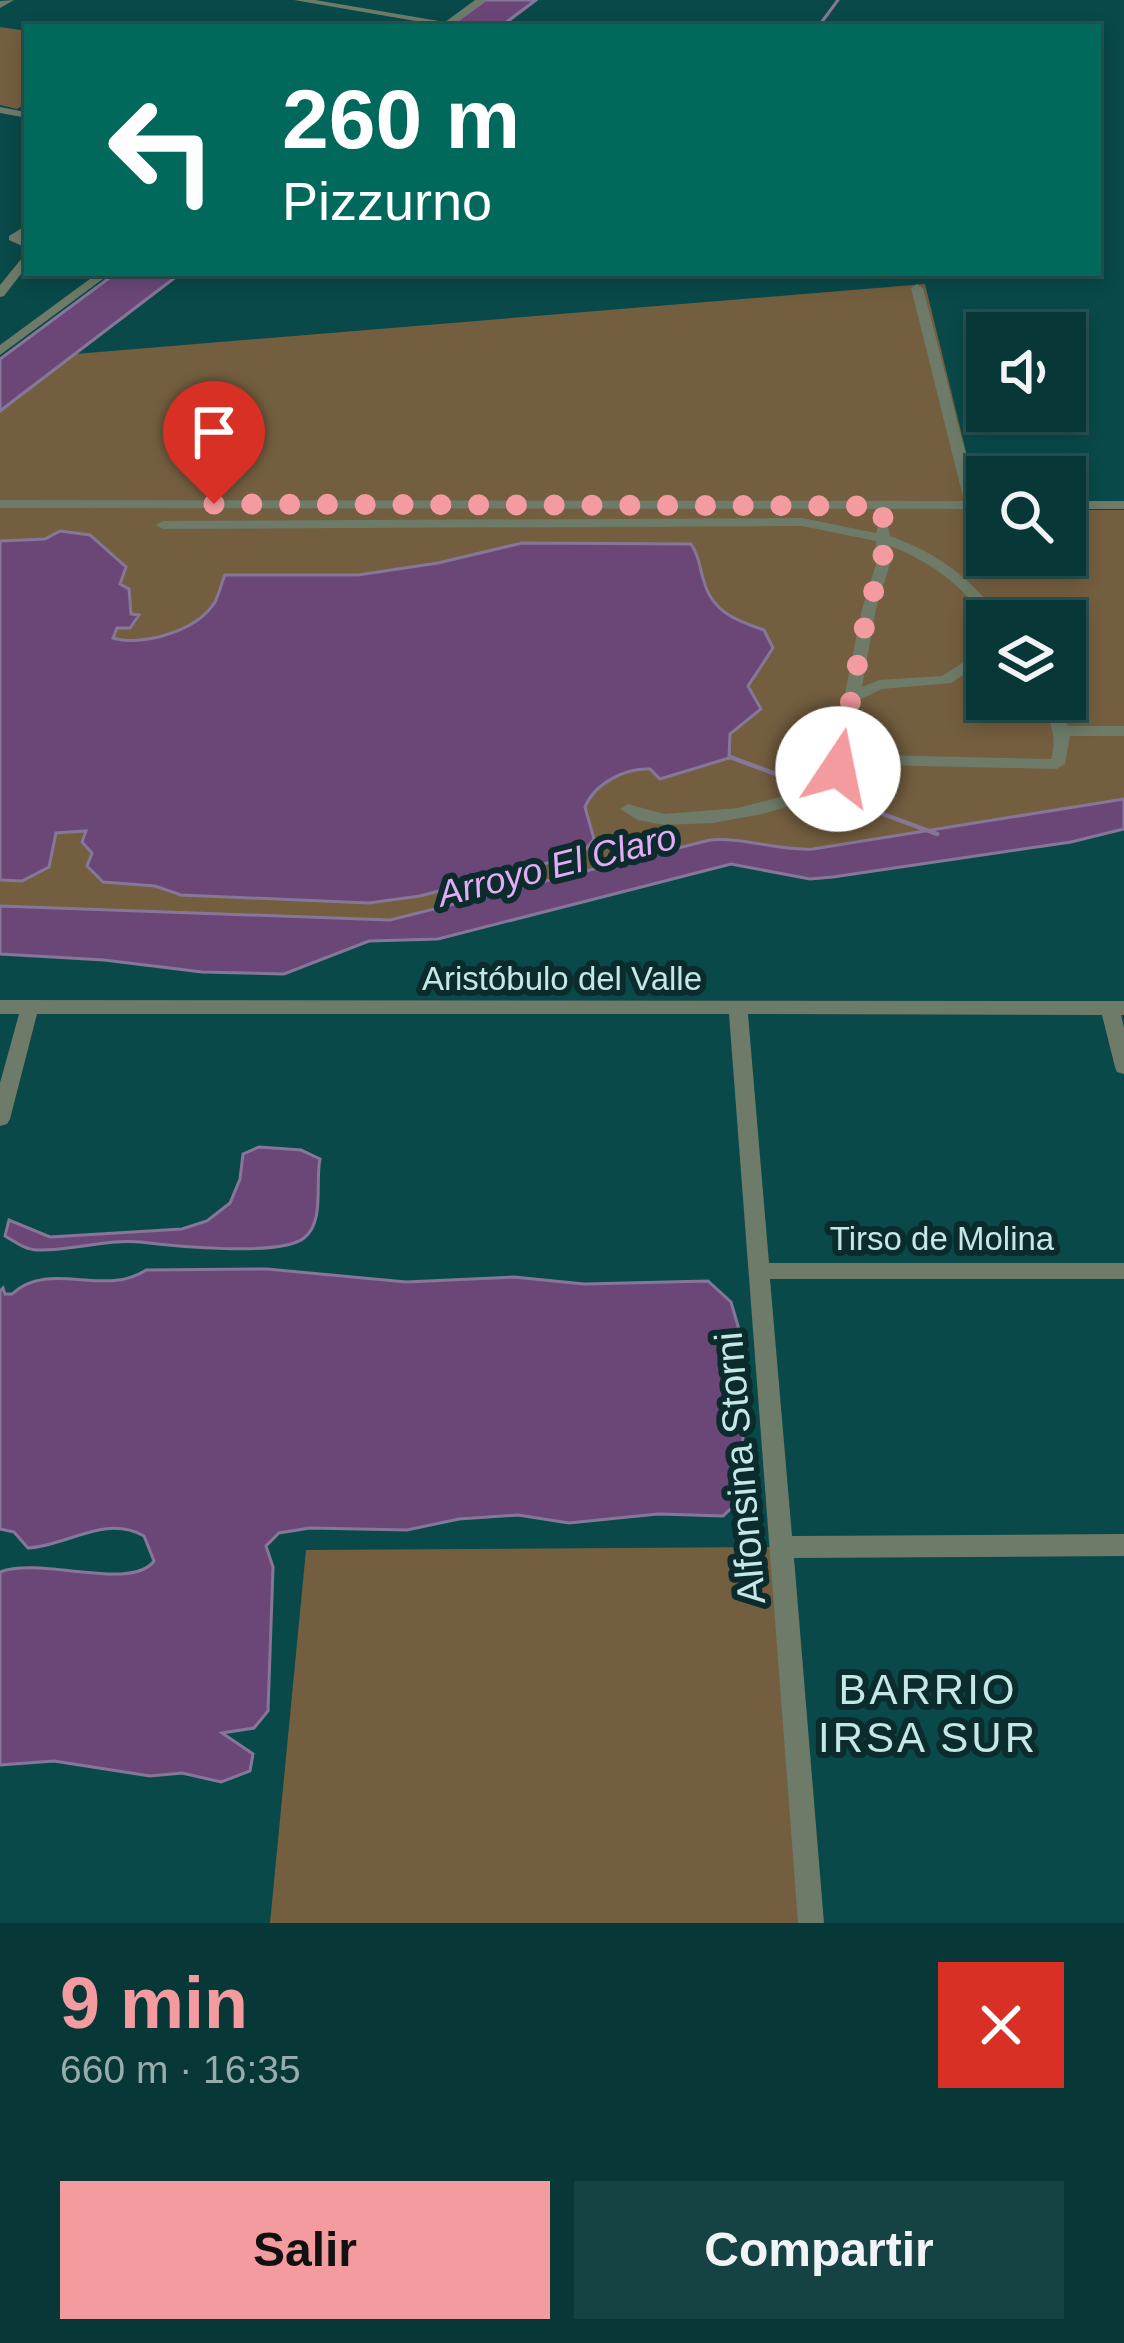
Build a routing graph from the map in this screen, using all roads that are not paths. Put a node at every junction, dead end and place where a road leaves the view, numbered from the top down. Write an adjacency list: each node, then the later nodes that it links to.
1 (9, 0): 4 (street)
2 (299, 0): 5 (street)
3 (481, 0): 6 (street)
4 (0, 5)
5 (434, 24)
6 (448, 24)
7 (0, 110): 8 (street)
8 (22, 114)
9 (0, 227): 10 (street)
10 (19, 242)
11 (24, 264): 14 (street)
12 (101, 276): 15 (street)
13 (917, 288): 16 (street)
14 (0, 293)
15 (0, 351)
16 (966, 457)
17 (0, 504): 18 (street)
18 (167, 504): 21 (street); 23 (street)
19 (966, 505): 21 (street)
20 (1086, 505): 22 (street)
21 (883, 506): 23 (street)
22 (1124, 506)
23 (883, 536): 24 (street); 26 (street)
24 (976, 600)
25 (966, 666): 26 (street)
26 (852, 697): 30 (street)
27 (1056, 720): 28 (street)
28 (1062, 731): 29 (street); 30 (street)
29 (1124, 731)
30 (838, 769): 31 (street)
31 (628, 808)
32 (0, 1007): 33 (street, Aristóbulo del Valle)
33 (30, 1007): 34 (street, Aristóbulo del Valle); 37 (street)
34 (737, 1008): 35 (street, Aristóbulo del Valle); 38 (street, Alfonsina Storni)
35 (1117, 1008): 36 (street)
36 (1124, 1067)
37 (0, 1119)
38 (760, 1271): 39 (street, Tirso de Molina); 41 (street, Alfonsina Storni)
39 (1124, 1271)
40 (1124, 1545): 41 (street)
41 (783, 1547): 42 (street, Alfonsina Storni)
42 (811, 1923)

